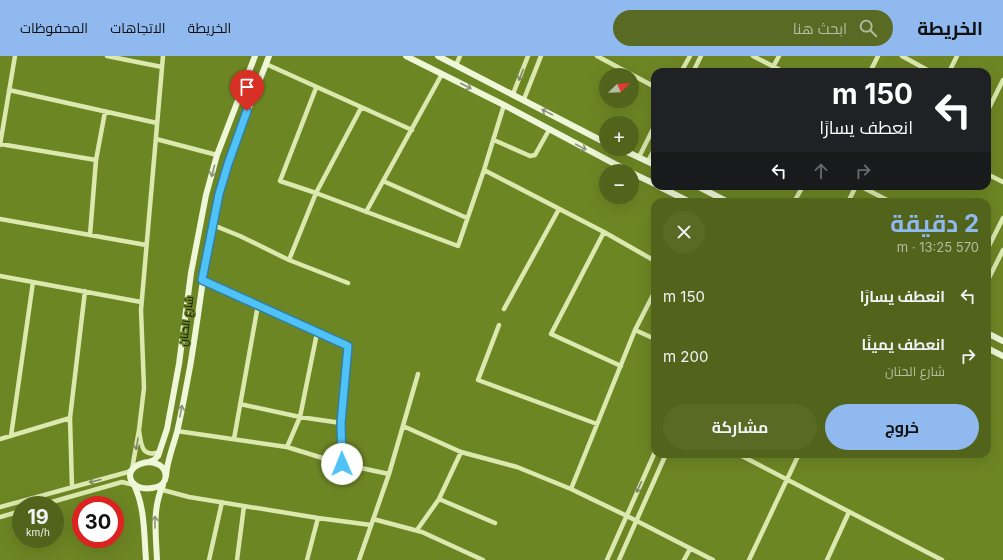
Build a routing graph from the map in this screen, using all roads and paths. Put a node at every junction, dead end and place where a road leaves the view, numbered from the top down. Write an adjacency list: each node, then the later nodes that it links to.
1 (15, 56): 33 (street)
2 (107, 56): 23 (street)
3 (162, 56): 23 (street)
4 (255, 56): 48 (main road, شارع الحنان)
5 (269, 56): 20 (main road, شارع الحنان)
6 (406, 56): 29 (main road)
7 (438, 56): 21 (main road)
8 (460, 56): 21 (street)
9 (528, 56): 34 (street, one-way to 34)
10 (542, 56): 35 (street)
11 (597, 56): 19 (street)
12 (690, 56): 24 (street)
13 (701, 56): 25 (street)
14 (753, 56): 22 (street)
15 (778, 56): 22 (street)
16 (878, 56): 26 (street)
17 (902, 56): 27 (street)
18 (957, 56): 28 (street)
19 (608, 58): 31 (street)
20 (266, 64): 32 (street); 73 (main road, شارع الحنان)
21 (456, 65): 34 (main road)
22 (773, 67)
23 (162, 68): 40 (street)
24 (684, 68)
25 (695, 68)
26 (872, 68)
27 (924, 68)
28 (951, 68)
29 (442, 74): 37 (main road, one-way to 37); 41 (street)
30 (1003, 80): 36 (street)
31 (651, 85)
32 (316, 88): 38 (street); 64 (street)
33 (9, 90): 39 (street); 47 (street)
34 (513, 94): 35 (main road)
35 (524, 99): 44 (main road, one-way to 35)
36 (991, 100)
37 (504, 105): 42 (main road); 46 (street)
38 (361, 108): 41 (street); 64 (street)
39 (105, 112): 40 (street); 51 (street)
40 (157, 123): 45 (street)
41 (412, 130): 58 (street)
42 (549, 130): 46 (street); 54 (main road, one-way to 54)
43 (651, 133): 50 (street)
44 (599, 138)
45 (156, 139): 48 (street); 77 (street)
46 (494, 140): 55 (street)
47 (0, 145): 51 (street)
48 (217, 154): 113 (main road, شارع الحنان, one-way to 113)
49 (651, 155): 52 (street)
50 (639, 157): 52 (main road)
51 (96, 160): 75 (street)
52 (648, 161): 53 (main road)
53 (651, 163)
54 (615, 164)
55 (484, 170): 68 (street); 70 (street)
56 (639, 176): 59 (main road)
57 (991, 176): 60 (street)
58 (383, 182): 69 (street); 70 (street)
59 (651, 182)
60 (1003, 182)
61 (666, 190): 65 (main road)
62 (705, 190): 66 (main road)
63 (868, 190): 67 (street)
64 (316, 193): 69 (street); 80 (street)
65 (682, 198)
66 (720, 198)
67 (883, 198)
68 (559, 209): 74 (street); 90 (street)
69 (366, 212): 70 (street)
70 (467, 218)
71 (1003, 218): 76 (street)
72 (0, 219): 75 (street)
73 (213, 225): 80 (street); 83 (main road, شارع الحنان)
74 (604, 232): 79 (street); 99 (street)
75 (90, 235): 77 (street)
76 (991, 242)
77 (146, 245): 87 (street)
78 (1003, 250): 81 (street)
79 (651, 259)
80 (289, 260): 85 (street)
81 (991, 274)
82 (0, 276): 84 (street)
83 (202, 280): 89 (street); 108 (main road, شارع الحنان, one-way to 83)
84 (32, 282): 86 (street); 109 (street)
85 (348, 283)
86 (85, 291): 87 (street); 103 (street)
87 (141, 302): 107 (street)
88 (651, 303): 92 (street)
89 (258, 305): 93 (street); 101 (street)
90 (504, 309)
91 (499, 325): 105 (street)
92 (635, 330): 95 (street); 99 (street)
93 (317, 333): 102 (street); 104 (street)
94 (991, 335): 96 (main road)
95 (651, 337)
96 (1003, 341)
97 (991, 350): 98 (main road)
98 (1003, 356)
99 (621, 366): 105 (street)
100 (418, 374): 106 (street)
101 (240, 404): 102 (street); 111 (street)
102 (300, 417): 104 (street); 112 (street)
103 (70, 418): 109 (street); 126 (street)
104 (341, 423): 120 (street)
105 (597, 424): 128 (street)
106 (403, 426): 114 (street); 122 (street)
107 (139, 430): 113 (street); 121 (street, one-way to 121)
108 (177, 431): 111 (street); 123 (main road, شارع الحنان)
109 (11, 436): 110 (street)
110 (0, 439)
111 (234, 439): 112 (street)
112 (287, 447): 120 (street)
113 (160, 452): 119 (main road)
114 (461, 452): 128 (street); 130 (street)
115 (652, 458): 136 (street, one-way to 136)
116 (664, 458): 140 (street)
117 (746, 458): 124 (street)
118 (797, 458): 124 (street)
119 (149, 462): 121 (main road); 123 (main road)
120 (342, 464): 122 (street)
121 (132, 468): 125 (main road); 126 (street, one-way to 126)
122 (389, 474): 139 (street)
123 (166, 476): 127 (main road)
124 (787, 480): 134 (street); 156 (street)
125 (134, 485): 127 (main road); 129 (street); 145 (main road)
126 (72, 487): 133 (street)
127 (161, 488): 131 (street); 146 (main road, one-way to 127)
128 (571, 490): 136 (street)
129 (64, 499)
130 (439, 499): 141 (street); 143 (street)
131 (222, 502): 132 (street); 147 (street)
132 (244, 506): 138 (street); 148 (street)
133 (0, 507)
134 (848, 512): 157 (street); 158 (street)
135 (12, 514): 137 (street)
136 (627, 516): 140 (street); 152 (street)
137 (0, 517)
138 (318, 518): 142 (street); 149 (street)
139 (373, 519): 142 (street); 143 (street)
140 (637, 521): 144 (street); 153 (street)
141 (495, 523)
142 (371, 525): 150 (street)
143 (417, 530): 151 (street)
144 (690, 549): 154 (street); 155 (street)
145 (146, 560)
146 (157, 560)
147 (209, 560)
148 (237, 560)
149 (307, 560)
150 (360, 560)
151 (483, 560)
152 (607, 560)
153 (620, 560)
154 (684, 560)
155 (713, 560)
156 (750, 560)
157 (827, 560)
158 (942, 560)

